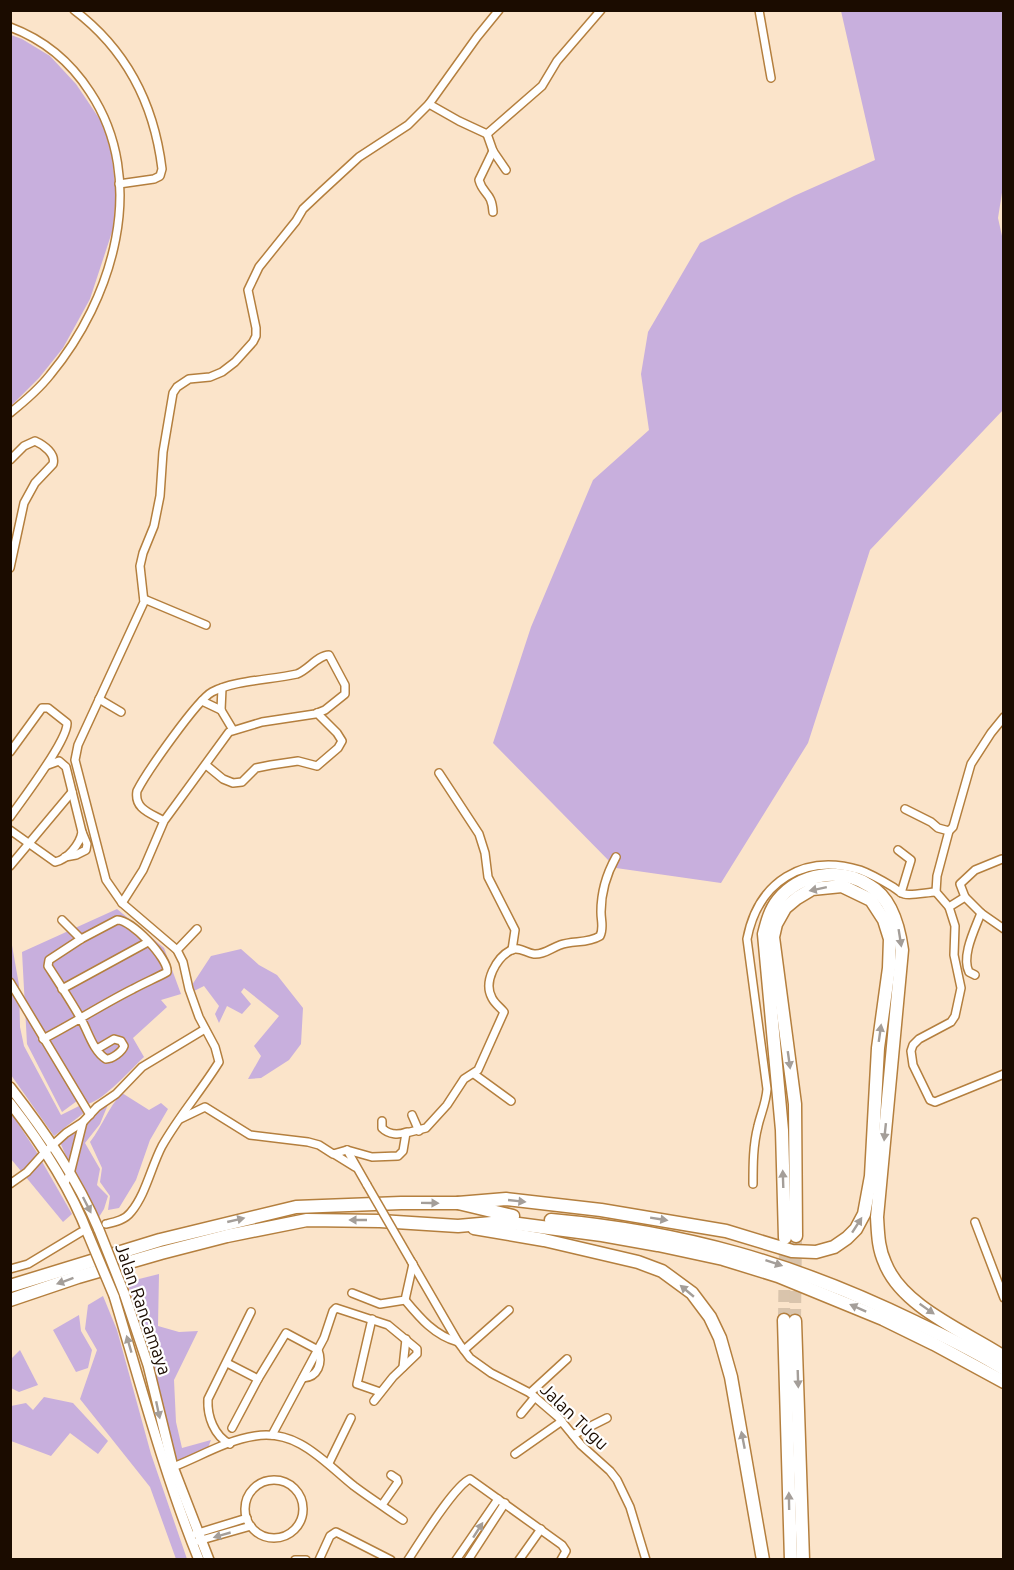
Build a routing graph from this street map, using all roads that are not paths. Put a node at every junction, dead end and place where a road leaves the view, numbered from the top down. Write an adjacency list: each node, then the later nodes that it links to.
1 (74, 10): 11 (street)
2 (499, 10): 7 (street)
3 (601, 10): 8 (street)
4 (759, 10): 6 (street)
5 (10, 27): 11 (street)
6 (771, 78)
7 (429, 104): 8 (street); 16 (street)
8 (487, 134): 9 (street)
9 (493, 151): 10 (street); 12 (street)
10 (506, 170)
11 (119, 184): 13 (street)
12 (493, 212)
13 (10, 413)
14 (10, 460): 15 (street)
15 (10, 568)
16 (144, 599): 17 (street); 19 (street)
17 (206, 625)
18 (222, 688): 20 (street); 21 (street); 23 (street)
19 (99, 699): 22 (street); 46 (street)
20 (202, 701): 21 (street); 33 (street)
21 (221, 710): 25 (street)
22 (121, 712)
23 (317, 713): 25 (street); 27 (street)
24 (1004, 717): 35 (street)
25 (233, 730): 27 (street)
26 (10, 752): 28 (street)
27 (206, 765): 33 (street)
28 (46, 766): 30 (street); 32 (street)
29 (439, 773): 55 (street)
30 (72, 792): 36 (street); 37 (street)
31 (905, 809): 35 (street)
32 (10, 817)
33 (164, 821): 46 (street)
34 (10, 830): 37 (street)
35 (949, 831): 43 (street)
36 (82, 832): 39 (street); 39 (street)
37 (29, 843): 39 (street); 42 (street)
38 (898, 850): 44 (street)
39 (65, 857)
40 (616, 857): 55 (street)
41 (1002, 859): 45 (street)
42 (10, 866)
43 (936, 892): 44 (street); 47 (street)
44 (901, 893): 85 (street)
45 (965, 897): 47 (street); 48 (street)
46 (122, 903): 54 (street)
47 (949, 907): 64 (street)
48 (981, 913): 51 (street); 56 (street)
49 (62, 920): 52 (street)
50 (196, 929): 54 (street)
51 (1004, 929)
52 (81, 939): 53 (street); 58 (street)
53 (148, 942): 58 (street); 59 (street)
54 (177, 950): 60 (street)
55 (512, 950): 63 (street)
56 (975, 975)
57 (10, 982): 61 (street)
58 (62, 989): 59 (street)
59 (81, 1018): 61 (street); 62 (street)
60 (205, 1029): 68 (street); 70 (street)
61 (43, 1039): 68 (street)
62 (97, 1049)
63 (474, 1074): 66 (street); 74 (street)
64 (1004, 1074)
65 (10, 1087): 73 (street, Jalan Rancamaya)
66 (511, 1101)
67 (10, 1103): 75 (street, Jalan Rancamaya)
68 (90, 1114): 72 (street)
69 (412, 1115): 74 (street)
70 (178, 1120): 80 (street); 89 (street)
71 (382, 1120): 76 (street)
72 (83, 1122): 77 (street); 82 (street)
73 (39, 1125): 75 (street); 77 (street, Jalan Rancamaya)
74 (419, 1131): 76 (street)
75 (31, 1132): 79 (street, Jalan Rancamaya)
76 (407, 1132): 78 (street)
77 (53, 1144): 79 (street); 82 (street, Jalan Rancamaya)
78 (347, 1150): 80 (street); 81 (street)
79 (45, 1152): 83 (street); 84 (street, Jalan Rancamaya)
80 (333, 1154): 81 (street)
81 (355, 1167): 93 (street, Jalan Tugu, bridge)
82 (70, 1174): 84 (street); 89 (street, Jalan Rancamaya, one-way to 89)
83 (10, 1184)
84 (64, 1184): 91 (street, Jalan Rancamaya)
85 (753, 1184)
86 (458, 1203): 90 (highway); 95 (highway, one-way to 86); 108 (highway, one-way to 108)
87 (975, 1222): 98 (street)
88 (458, 1226): 90 (highway); 99 (highway, one-way to 99); 149 (highway, one-way to 88)
89 (102, 1227): 97 (street, Jalan Rancamaya, bridge)
90 (604, 1230): 92 (highway)
91 (84, 1233): 94 (street); 97 (street, Jalan Rancamaya, bridge)
92 (723, 1254): 112 (highway, one-way to 112); 114 (highway, one-way to 92)
93 (412, 1262): 100 (street); 105 (street, Jalan Tugu)
94 (10, 1269)
95 (10, 1286)
96 (352, 1293): 100 (street)
97 (119, 1295): 128 (street, Jalan Rancamaya, one-way to 128); 136 (street, Jalan Rancamaya, one-way to 97)
98 (1004, 1298)
99 (10, 1300)
100 (405, 1300): 105 (street)
101 (509, 1310): 107 (street)
102 (251, 1312): 110 (street)
103 (372, 1319): 104 (street); 106 (street); 115 (street)
104 (406, 1339): 111 (street); 111 (street)
105 (458, 1342): 107 (street, Jalan Tugu)
106 (318, 1350): 113 (street); 124 (street)
107 (464, 1350): 116 (street, Jalan Tugu)
108 (1004, 1357)
109 (567, 1359): 116 (street)
110 (226, 1363): 113 (street); 125 (street)
111 (403, 1367): 115 (street)
112 (1004, 1369)
113 (258, 1379): 122 (street)
114 (1004, 1382)
115 (380, 1392): 117 (street)
116 (532, 1395): 118 (street); 121 (street, Jalan Tugu)
117 (374, 1401)
118 (521, 1414)
119 (351, 1418): 127 (street)
120 (607, 1418): 123 (street)
121 (562, 1421): 123 (street, Jalan Tugu); 126 (street)
122 (232, 1428)
123 (573, 1435): 148 (street, Jalan Tugu)
124 (272, 1436): 125 (street); 127 (street)
125 (230, 1444): 128 (street)
126 (515, 1454)
127 (329, 1463): 131 (street)
128 (173, 1467): 136 (street, Jalan Rancamaya)
129 (391, 1475): 131 (street)
130 (502, 1501): 135 (street); 143 (street); 144 (street, one-way to 130); 145 (street)
131 (382, 1505): 133 (street)
132 (247, 1518): 134 (street); 134 (street); 136 (street)
133 (403, 1520)
134 (251, 1527): 136 (street, one-way to 136)
135 (541, 1529): 146 (street); 147 (street)
136 (195, 1538): 137 (street, Jalan Rancamaya); 138 (street, Jalan Rancamaya)
137 (199, 1560)
138 (209, 1560)
139 (295, 1560): 140 (street)
140 (306, 1560)
141 (318, 1560): 142 (street)
142 (391, 1560)
143 (408, 1560)
144 (456, 1560)
145 (468, 1560)
146 (519, 1560)
147 (561, 1560)
148 (646, 1560)
149 (763, 1560)
150 (791, 1560): 151 (highway, one-way to 151)
151 (803, 1560)

